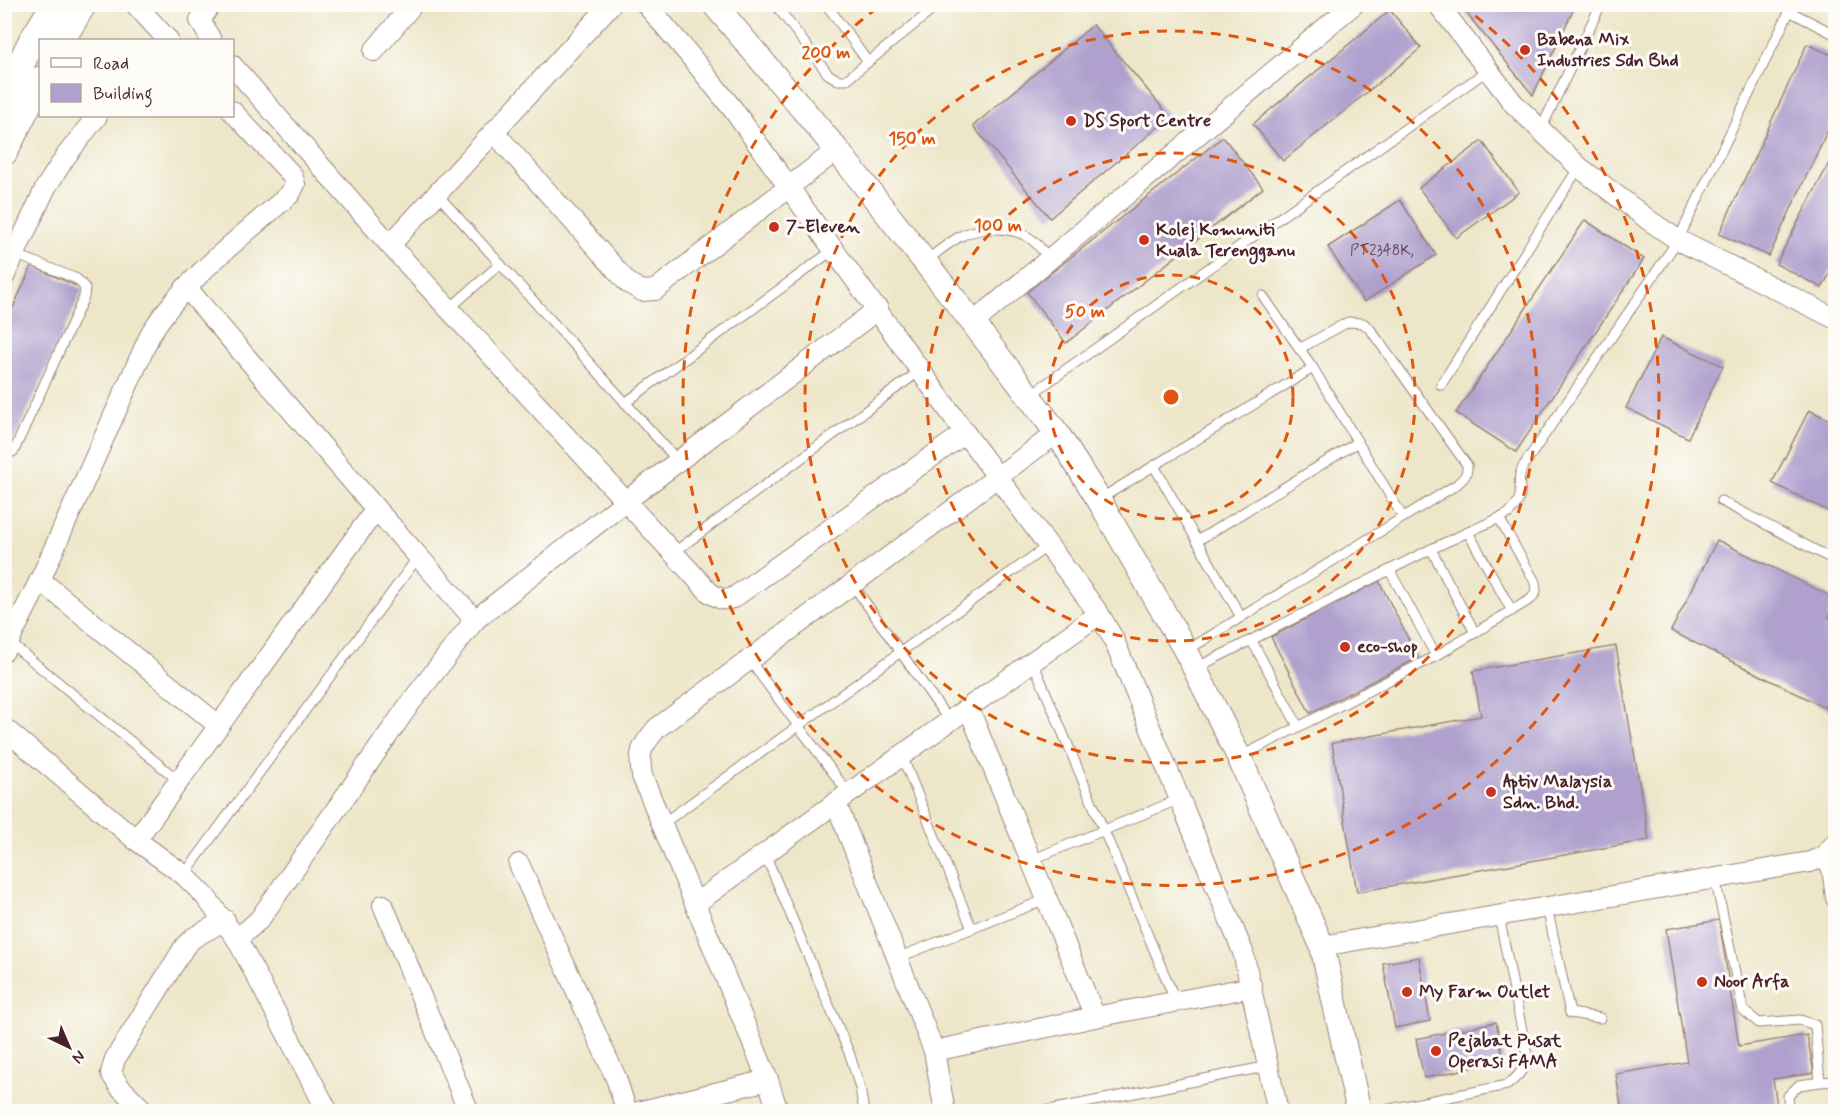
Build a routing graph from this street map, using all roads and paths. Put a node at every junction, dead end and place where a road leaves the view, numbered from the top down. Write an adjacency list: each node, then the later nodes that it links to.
1 (135, 4): 16 (street)
2 (211, 4): 18 (street)
3 (413, 4): 19 (street)
4 (611, 4): 28 (street)
5 (646, 4): 32 (street)
6 (714, 4): 29 (street)
7 (776, 4): 20 (lane)
8 (826, 4): 20 (lane)
9 (1354, 4): 38 (street)
10 (1438, 4): 22 (street)
11 (1601, 4): 27 (lane)
12 (77, 5): 17 (main road); 24 (main road)
13 (1791, 8): 15 (lane); 34 (lane)
14 (931, 11): 20 (lane)
15 (1836, 35)
16 (161, 38)
17 (61, 39)
18 (210, 39)
19 (374, 51)
20 (868, 62)
21 (234, 67): 35 (street)
22 (1496, 79): 27 (street); 52 (lane)
23 (39, 82): 30 (main road)
24 (4, 98)
25 (234, 113): 42 (street)
26 (96, 117): 37 (street)
27 (1540, 131): 31 (street)
28 (494, 132): 32 (street); 33 (street)
29 (837, 150): 32 (street); 39 (street)
30 (4, 152)
31 (1579, 167): 34 (street); 51 (lane)
32 (789, 188): 36 (street)
33 (437, 194): 35 (street); 40 (lane)
34 (1678, 240): 46 (street); 66 (lane)
35 (390, 245): 44 (street)
36 (833, 250): 45 (street); 53 (lane)
37 (15, 254): 41 (street); 57 (lane)
38 (1050, 259): 39 (lane); 47 (street)
39 (925, 261): 47 (street)
40 (501, 264): 44 (lane); 53 (lane)
41 (4, 277)
42 (186, 286): 64 (street); 75 (street)
43 (1263, 296): 48 (lane)
44 (449, 309): 62 (street)
45 (878, 309): 50 (street); 58 (street)
46 (1836, 318)
47 (973, 323): 52 (street)
48 (1299, 349): 49 (lane); 65 (lane)
49 (1312, 368): 56 (lane); 59 (lane)
50 (921, 370): 54 (street); 71 (lane)
51 (1441, 385)
52 (1029, 396): 55 (street)
53 (625, 403): 58 (lane)
54 (965, 433): 60 (street); 71 (street)
55 (1057, 433): 60 (street); 61 (street)
56 (1358, 442): 65 (lane); 68 (lane)
57 (4, 456)
58 (679, 462): 62 (street)
59 (1154, 466): 61 (lane); 68 (lane)
60 (1000, 477): 69 (street); 76 (street)
61 (1099, 500): 86 (street)
62 (626, 501): 71 (street); 80 (street)
63 (1721, 501): 73 (lane)
64 (376, 509): 72 (street); 91 (street)
65 (1404, 517): 79 (lane)
66 (1499, 518): 67 (lane); 77 (lane)
67 (1468, 532): 70 (lane); 77 (lane)
68 (1197, 541): 79 (lane)
69 (1049, 545): 78 (street); 84 (lane)
70 (1431, 549): 74 (lane); 81 (lane)
71 (673, 553)
72 (418, 558): 80 (street); 107 (lane)
73 (1836, 561)
74 (1390, 571): 82 (lane); 85 (lane)
75 (40, 580): 83 (street); 91 (street)
76 (853, 585): 84 (lane); 87 (street)
77 (1512, 611): 81 (lane)
78 (1099, 614): 88 (street); 99 (street)
79 (1241, 617): 86 (lane)
80 (475, 620): 117 (street)
81 (1475, 633): 85 (lane)
82 (1252, 641): 86 (lane); 93 (lane)
83 (7, 646): 97 (lane)
84 (901, 652): 90 (lane); 92 (lane)
85 (1436, 656): 93 (lane)
86 (1190, 660): 96 (street)
87 (750, 661): 92 (lane); 100 (street)
88 (1033, 662): 89 (street); 101 (lane)
89 (969, 708): 90 (street); 105 (street)
90 (950, 722): 95 (street)
91 (218, 725): 97 (street)
92 (798, 726): 98 (lane); 100 (lane)
93 (1298, 726): 96 (lane)
94 (4, 728): 102 (street)
95 (902, 756): 98 (street); 116 (lane)
96 (1239, 757): 118 (street)
97 (178, 780): 102 (street)
98 (842, 798): 104 (street); 119 (street)
99 (1180, 799): 101 (lane); 120 (street)
100 (662, 824): 111 (street)
101 (1104, 831): 105 (lane); 121 (lane)
102 (136, 840): 107 (street)
103 (1830, 849): 108 (street); 109 (street)
104 (765, 854): 111 (street); 135 (lane)
105 (1031, 860): 110 (street)
106 (519, 864): 132 (street)
107 (184, 875): 115 (street)
108 (1715, 878): 113 (street); 128 (lane)
109 (1836, 898)
110 (1047, 899): 116 (lane); 122 (street)
111 (696, 903): 126 (street)
112 (382, 905): 131 (street)
113 (1547, 907): 114 (street); 123 (lane)
114 (1499, 916): 118 (street); 140 (lane)
115 (225, 920): 117 (street); 129 (street)
116 (972, 929): 119 (lane)
117 (237, 939): 130 (street)
118 (1322, 946): 139 (street)
119 (897, 958): 124 (street)
120 (1252, 987): 121 (street); 125 (street)
121 (1176, 1002): 122 (street)
122 (1095, 1017): 124 (street)
123 (1600, 1018)
124 (934, 1051): 136 (street)
125 (1269, 1066): 137 (lane); 138 (street)
126 (768, 1080): 133 (street); 134 (street)
127 (1836, 1081): 128 (lane)
128 (1820, 1082): 141 (lane)
129 (145, 1112)
130 (328, 1112)
131 (469, 1112)
132 (627, 1112)
133 (638, 1112)
134 (778, 1112)
135 (864, 1112)
136 (945, 1112)
137 (1040, 1112)
138 (1278, 1112)
139 (1359, 1112)
140 (1376, 1112)
141 (1789, 1112)

